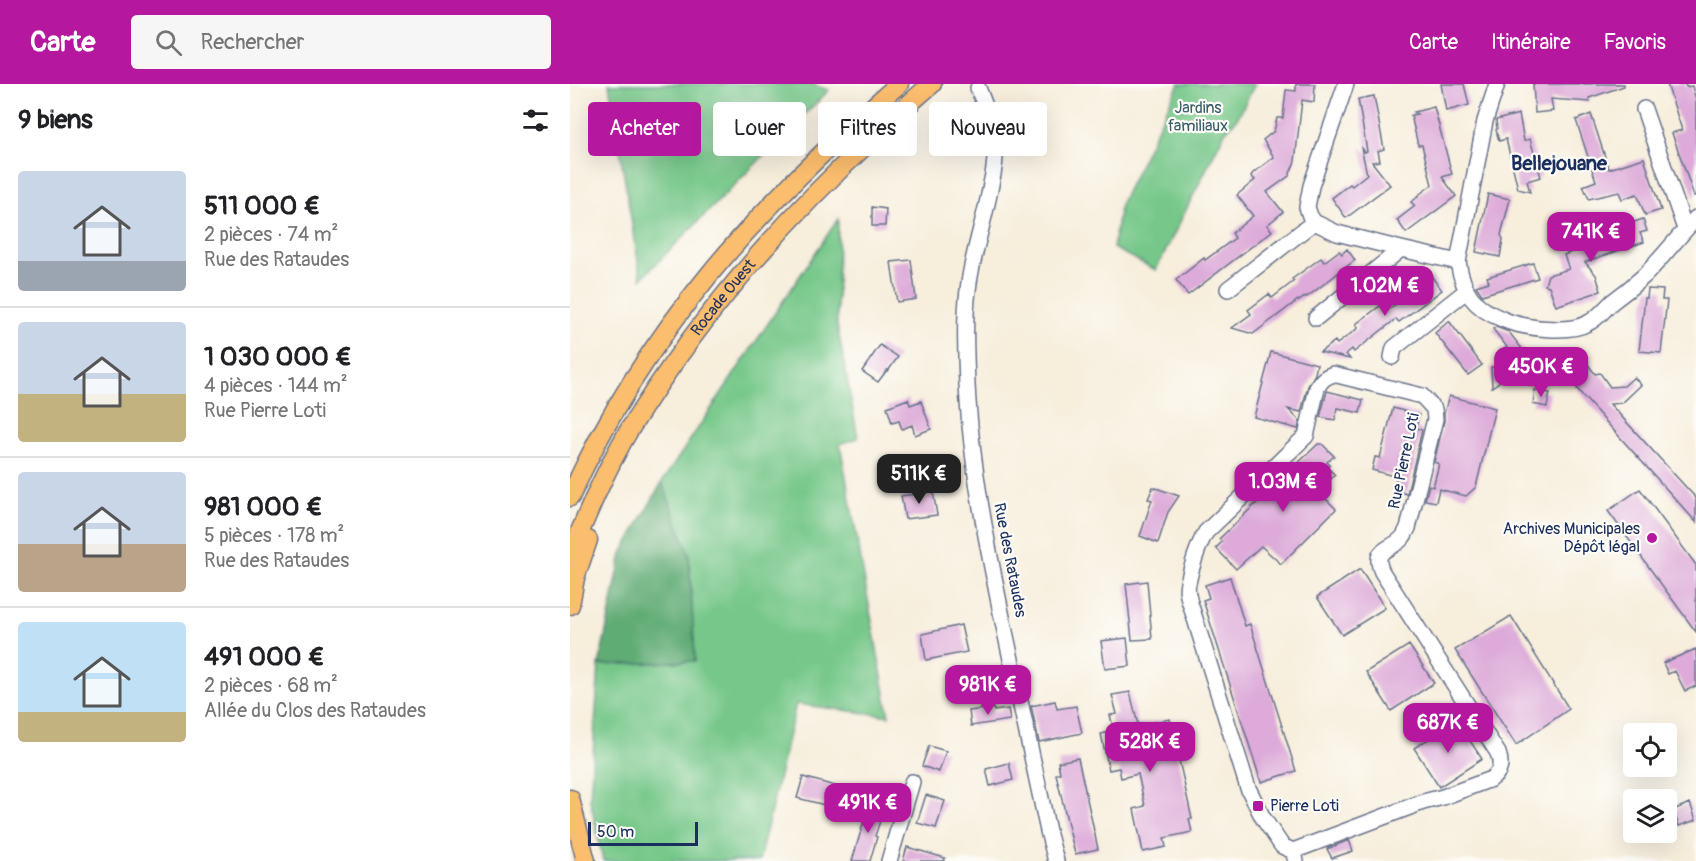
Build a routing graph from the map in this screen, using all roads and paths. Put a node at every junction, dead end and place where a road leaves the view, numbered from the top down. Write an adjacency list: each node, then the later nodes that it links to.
1 (898, 84): 17 (main road, Rocade Ouest)
2 (932, 84): 16 (main road, Rocade Ouest)
3 (1346, 84): 8 (street)
4 (1497, 84): 11 (street)
5 (978, 88): 27 (street, Rue des Rataudes)
6 (1644, 109): 9 (street)
7 (1696, 218): 9 (street)
8 (1314, 222): 10 (street); 12 (street)
9 (1685, 230): 13 (street)
10 (1401, 249): 11 (street); 14 (street)
11 (1458, 262): 13 (street)
12 (1228, 289)
13 (1466, 291): 15 (street)
14 (1316, 318)
15 (1392, 357)
16 (628, 433): 20 (main road, Rocade Ouest); 21 (main road)
17 (587, 459): 18 (main road); 19 (main road, Rocade Ouest)
18 (570, 482)
19 (570, 496)
20 (570, 556)
21 (570, 605)
22 (912, 782): 26 (street)
23 (570, 799): 25 (main road)
24 (1294, 856): 24 (street, Rue Pierre Loti)
25 (586, 861)
26 (889, 861)
27 (1056, 861)

